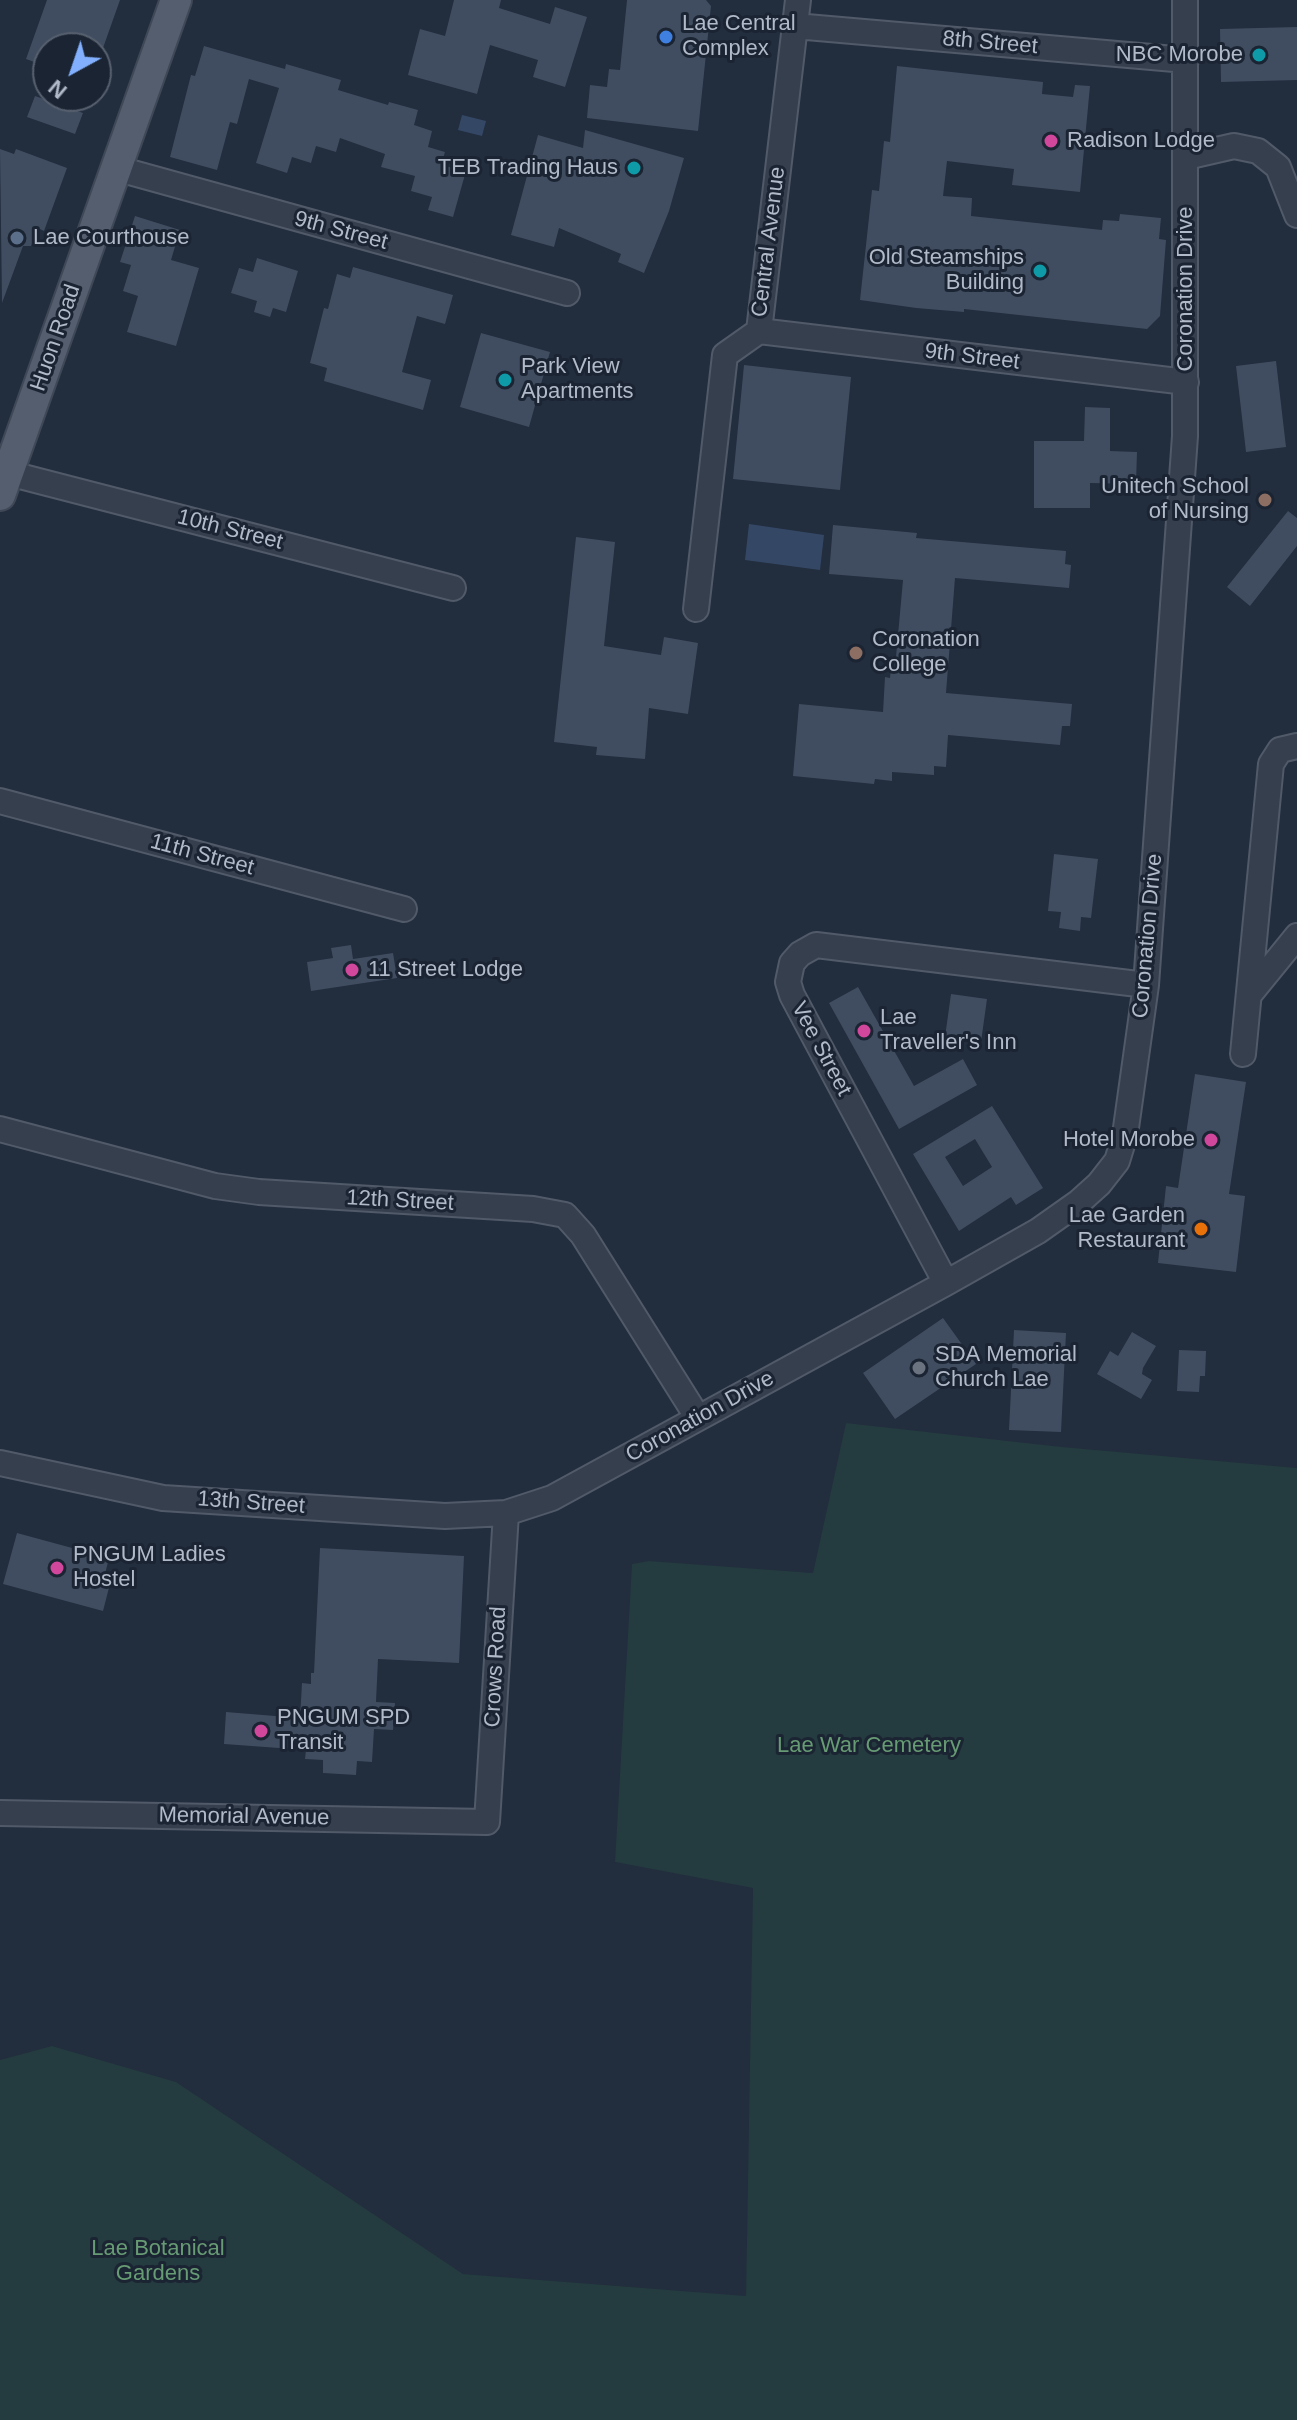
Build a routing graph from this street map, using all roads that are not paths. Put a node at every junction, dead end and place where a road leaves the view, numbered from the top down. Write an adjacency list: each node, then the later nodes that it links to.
1 (176, 0): 7 (main road, Huon Road)
2 (798, 0): 4 (street, Central Avenue)
3 (1185, 0): 5 (street, Coronation Drive)
4 (795, 26): 5 (street, 8th Street); 10 (street, Central Avenue)
5 (1186, 60): 6 (street, Coronation Drive)
6 (1186, 157): 8 (street); 11 (street, Coronation Drive)
7 (115, 168): 9 (street, 9th Street); 12 (main road, Huon Road)
8 (1297, 215)
9 (567, 293)
10 (759, 331): 11 (street, 9th Street); 14 (street, Central Avenue)
11 (1186, 382): 19 (street, Coronation Drive)
12 (4, 484): 13 (street, 10th Street)
13 (453, 588)
14 (696, 609)
15 (1297, 746): 20 (street)
16 (0, 801): 17 (street, 11th Street)
17 (404, 909)
18 (1297, 936): 20 (street)
19 (1146, 985): 23 (street, Coronation Drive); 23 (street, Vee Street)
20 (1249, 995): 21 (street)
21 (1243, 1054)
22 (0, 1129): 24 (street, 12th Street)
23 (946, 1283): 24 (street, Coronation Drive)
24 (698, 1418): 26 (street, Coronation Drive)
25 (0, 1463): 26 (street, 13th Street)
26 (506, 1513): 28 (street, Crows Road)
27 (0, 1813): 28 (street, Memorial Avenue)
28 (487, 1822)

